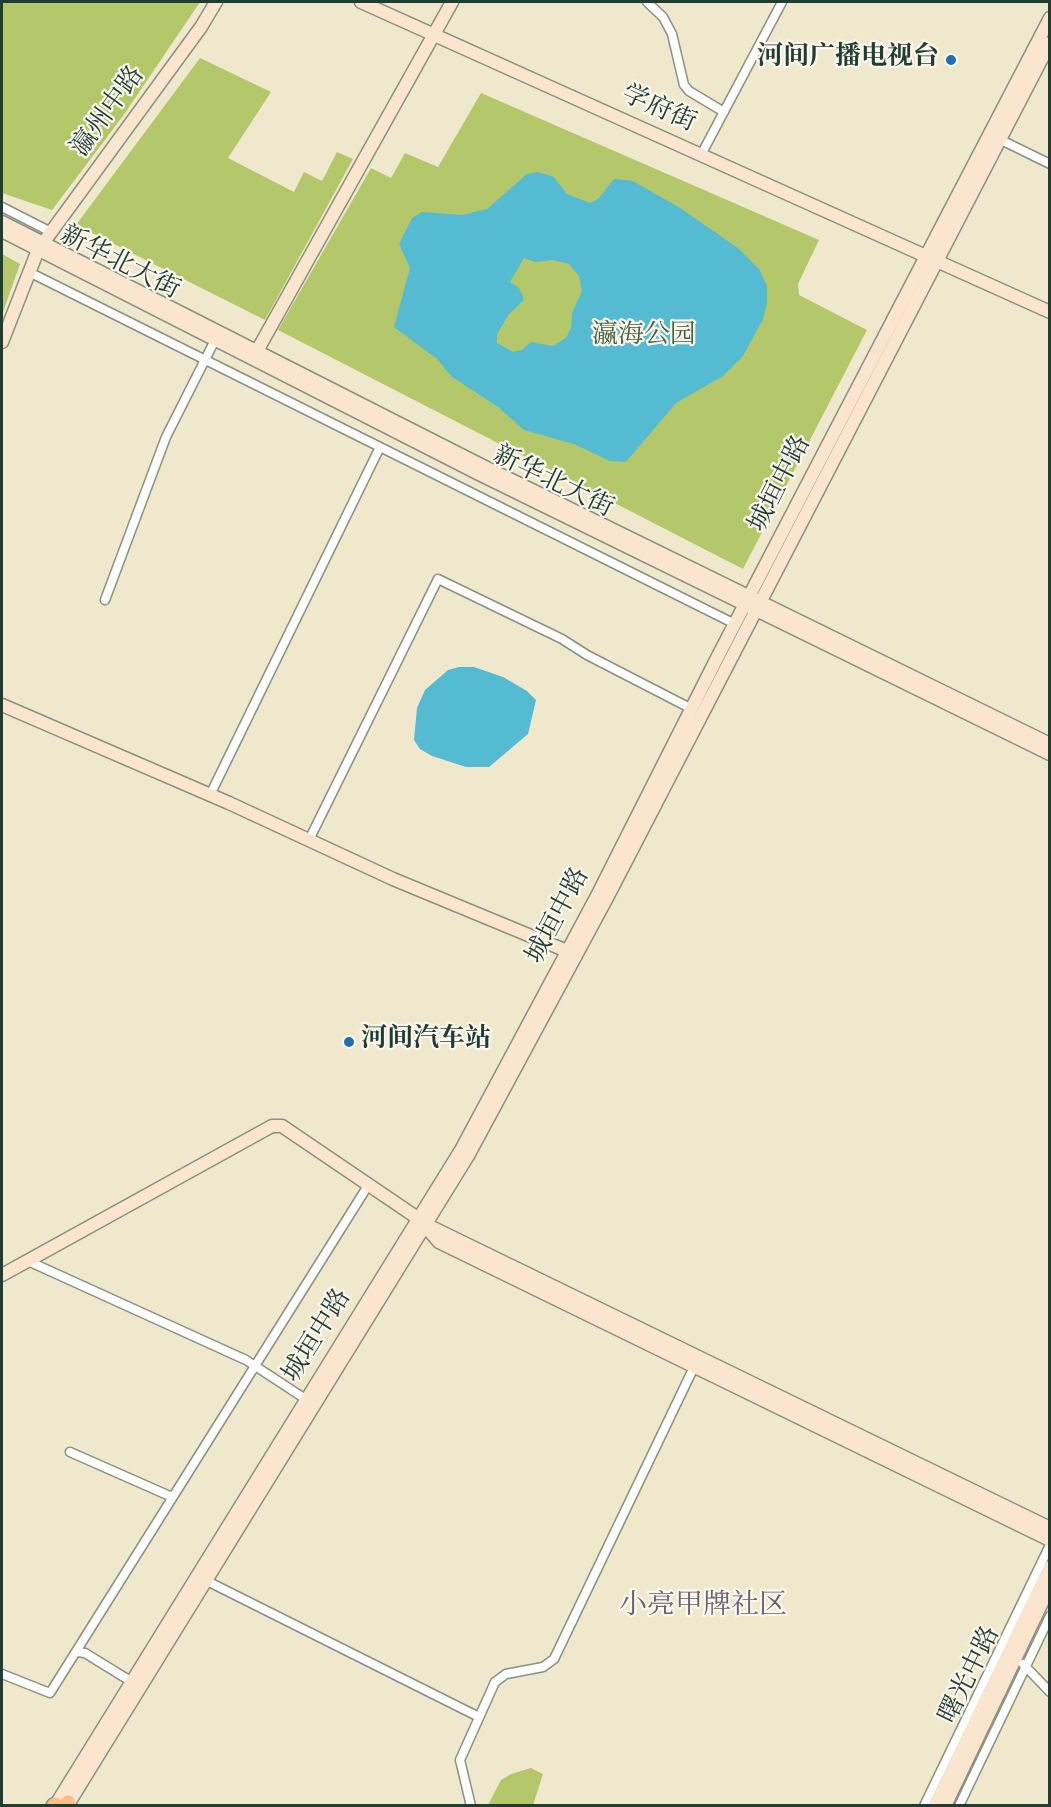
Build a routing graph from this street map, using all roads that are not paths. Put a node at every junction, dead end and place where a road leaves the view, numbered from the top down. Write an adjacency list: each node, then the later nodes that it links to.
1 (216, 2): 17 (main road, 瀛州中路)
2 (361, 2): 7 (main road, 学府街)
3 (452, 2): 7 (main road)
4 (647, 2): 10 (street)
5 (782, 2): 10 (street)
6 (1050, 18): 19 (main road, 城垣中路)
7 (434, 34): 12 (main road, 学府街); 25 (main road)
8 (1050, 43): 9 (main road, 城垣中路)
9 (1045, 63): 11 (main road, 城垣中路)
10 (724, 112): 12 (street)
11 (999, 139): 13 (street); 19 (main road, 城垣中路)
12 (701, 156): 19 (main road, 学府街)
13 (1050, 164)
14 (2, 207): 17 (street)
15 (2, 222): 18 (main road)
16 (2, 231): 18 (main road)
17 (51, 232): 18 (main road, 瀛州中路)
18 (41, 246): 20 (main road, 瀛州中路); 23 (main road, 新华北大街); 25 (main road, 新华北大街)
19 (931, 257): 21 (main road, 学府街); 22 (main road, 学府街); 29 (main road, 城垣中路)
20 (29, 272): 24 (main road, 瀛州中路); 26 (street)
21 (1050, 312)
22 (1050, 320)
23 (215, 339): 26 (street); 29 (main road, 新华北大街)
24 (2, 342)
25 (257, 351): 29 (main road, 新华北大街)
26 (205, 360): 27 (street); 28 (street)
27 (380, 447): 30 (street); 35 (street)
28 (105, 600)
29 (753, 602): 30 (main road, 城垣中路); 33 (main road, 新华北大街); 34 (main road, 新华北大街); 39 (main road, 城垣中路)
30 (735, 624): 32 (main road, 城垣中路)
31 (2, 705): 35 (main road)
32 (692, 709): 36 (street); 37 (main road, 城垣中路)
33 (1050, 744)
34 (1050, 754)
35 (210, 795): 36 (main road)
36 (309, 840): 37 (main road)
37 (567, 951): 39 (main road, 城垣中路)
38 (369, 1184): 39 (main road); 40 (main road); 42 (street)
39 (422, 1222): 43 (main road); 44 (main road, 城垣中路); 47 (main road); 51 (main road, 城垣中路)
40 (28, 1261): 41 (main road); 42 (street)
41 (2, 1275)
42 (254, 1365): 44 (street); 46 (street)
43 (694, 1367): 48 (main road); 60 (street)
44 (307, 1400): 58 (main road, 城垣中路)
45 (70, 1452): 46 (street)
46 (172, 1497): 54 (street)
47 (1050, 1528)
48 (1050, 1539)
49 (1050, 1545): 63 (street)
50 (1050, 1566): 64 (main road, 曙光中路)
51 (205, 1580): 60 (street); 61 (main road, 城垣中路)
52 (1050, 1587): 55 (main road, 曙光中路)
53 (1050, 1616): 56 (street)
54 (77, 1652): 57 (street); 58 (street)
55 (1016, 1657): 56 (street); 65 (main road, 曙光中路)
56 (1025, 1667): 59 (street); 66 (street)
57 (2, 1674)
58 (132, 1682): 61 (main road, 城垣中路)
59 (1050, 1692)
60 (479, 1717): 62 (street)
61 (61, 1805)
62 (471, 1806)
63 (924, 1806)
64 (935, 1806)
65 (945, 1806)
66 (959, 1806)

